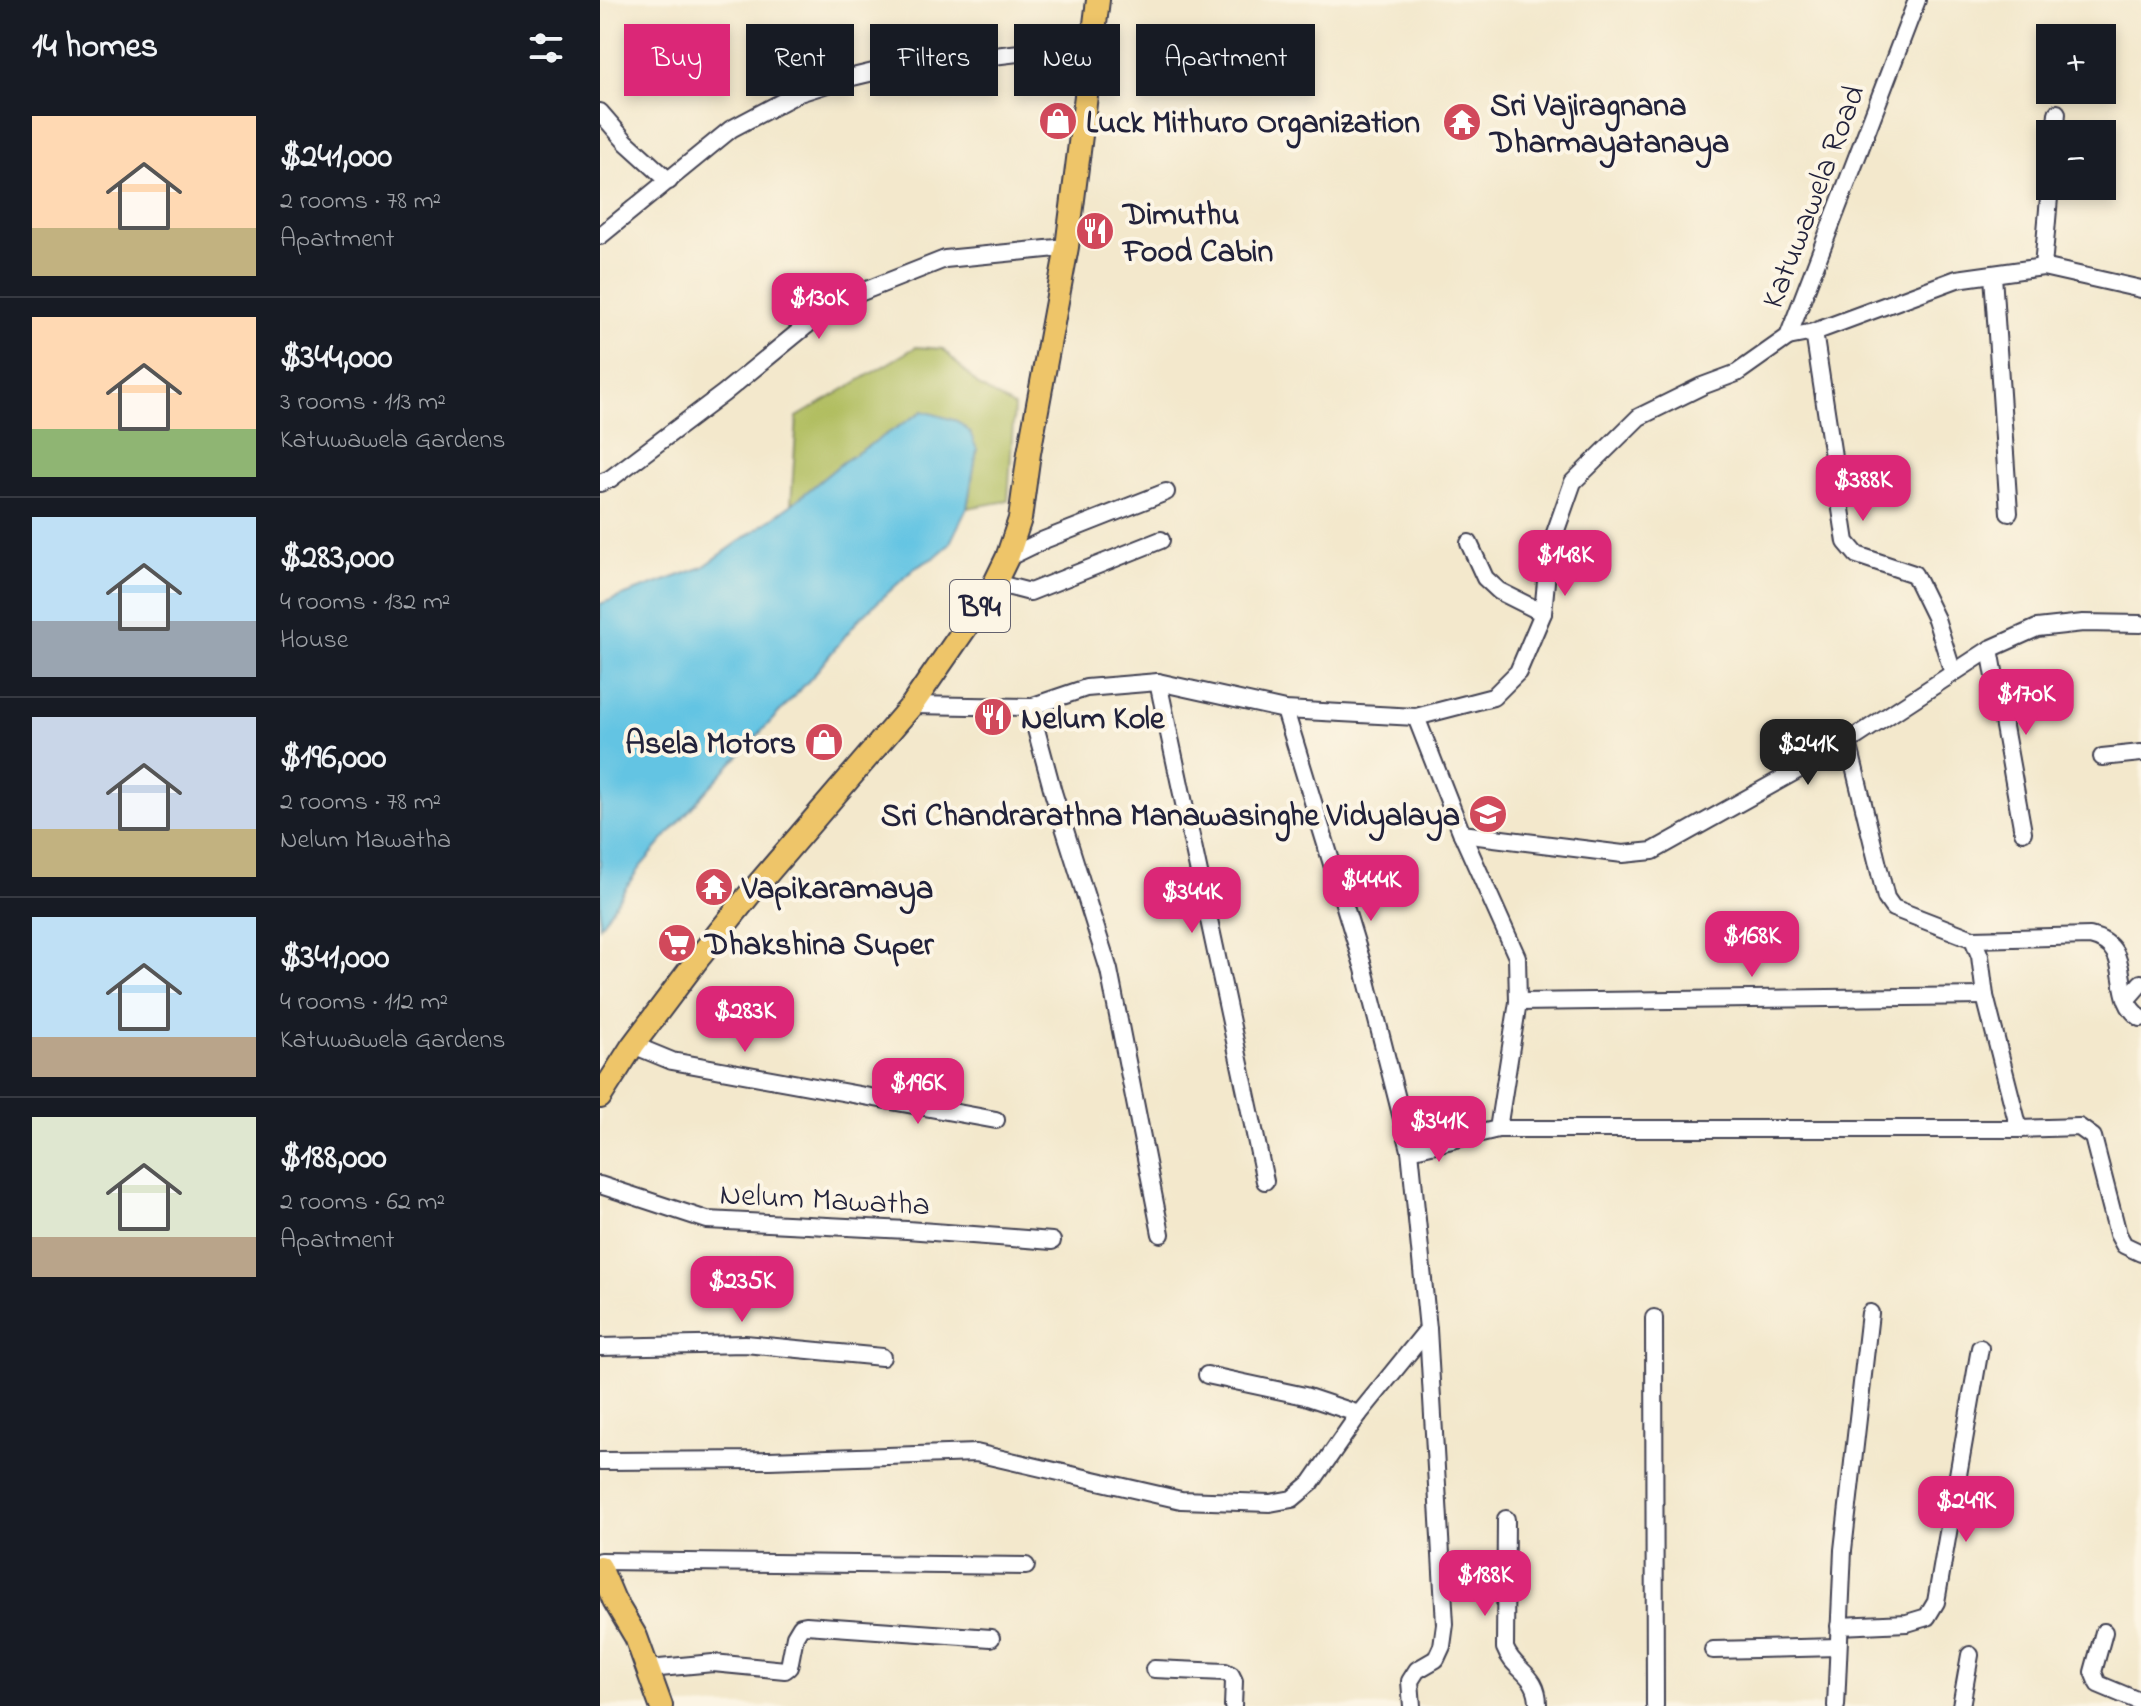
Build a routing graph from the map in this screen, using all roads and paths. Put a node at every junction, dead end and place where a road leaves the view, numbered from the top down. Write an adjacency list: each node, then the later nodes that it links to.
1 (1098, 0): 3 (main road, B94)
2 (1917, 0): 17 (street, Katuwawela Road)
3 (1095, 24)
4 (1014, 54): 9 (street)
5 (1086, 96): 12 (main road, B94)
6 (600, 112): 9 (street)
7 (2057, 113): 8 (street)
8 (2056, 120)
9 (669, 181): 11 (street)
10 (2049, 200): 13 (street)
11 (600, 236)
12 (1067, 247): 18 (street); 23 (main road, B94)
13 (2043, 267): 14 (street); 15 (street)
14 (1993, 275): 16 (street); 20 (street)
15 (2141, 289)
16 (1814, 332): 17 (street); 28 (street)
17 (1788, 337): 25 (street, Katuwawela Road)
18 (600, 483)
19 (1166, 492): 23 (street)
20 (2009, 513)
21 (1161, 540): 24 (street)
22 (1469, 543): 25 (street)
23 (1007, 558): 24 (main road, B94)
24 (995, 583): 30 (main road, B94)
25 (1543, 613): 33 (street, Katuwawela Road)
26 (2141, 624): 27 (street)
27 (1990, 649): 28 (street); 37 (street)
28 (1953, 673): 34 (street)
29 (1158, 682): 31 (street, Katuwawela Road); 32 (street, Katuwawela Road); 51 (street)
30 (912, 705): 31 (street, Katuwawela Road); 45 (main road, B94)
31 (1030, 707): 53 (street)
32 (1285, 710): 33 (street, Katuwawela Road); 50 (street)
33 (1416, 717): 38 (street)
34 (1848, 742): 38 (street); 39 (street)
35 (2141, 753): 36 (street)
36 (2102, 757)
37 (2023, 832)
38 (1462, 834): 43 (street)
39 (1973, 939): 41 (street); 42 (street)
40 (2141, 983): 42 (street)
41 (1985, 996): 43 (street); 49 (street)
42 (2127, 999): 44 (street)
43 (1518, 1002): 48 (street)
44 (2141, 1018)
45 (633, 1045): 46 (main road, B94); 47 (street)
46 (600, 1097)
47 (996, 1120)
48 (1498, 1129): 49 (street); 50 (street)
49 (2019, 1129): 55 (street)
50 (1410, 1150): 58 (street)
51 (1265, 1181)
52 (600, 1185): 54 (street, Nelum Mawatha)
53 (1161, 1234)
54 (1052, 1241)
55 (2141, 1253)
56 (1870, 1313): 68 (street)
57 (1654, 1318): 81 (street)
58 (1428, 1329): 63 (street); 79 (street)
59 (600, 1347): 61 (street)
60 (1980, 1348): 68 (street)
61 (882, 1357)
62 (1207, 1375): 63 (street)
63 (1359, 1414): 64 (street)
64 (600, 1461)
65 (1506, 1519): 80 (street)
66 (600, 1564): 67 (street); 74 (main road)
67 (1026, 1566)
68 (1839, 1626): 71 (street)
69 (2104, 1632): 76 (street)
70 (991, 1638): 74 (street)
71 (1838, 1647): 72 (street); 82 (street)
72 (1713, 1650)
73 (1970, 1655): 83 (street)
74 (649, 1669): 77 (main road)
75 (1154, 1669): 78 (street)
76 (2141, 1702)
77 (661, 1706)
78 (1233, 1706)
79 (1412, 1706)
80 (1538, 1706)
81 (1655, 1706)
82 (1836, 1706)
83 (1961, 1706)

